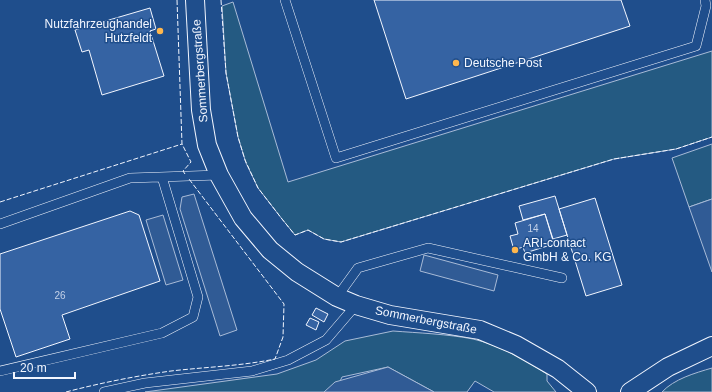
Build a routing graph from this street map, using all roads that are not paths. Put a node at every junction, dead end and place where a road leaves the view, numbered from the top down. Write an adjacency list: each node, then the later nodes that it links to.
1 (195, 0): 4 (street, Sommerbergstraße)
2 (285, 0): 3 (lane)
3 (705, 0)
4 (219, 175): 5 (lane); 8 (street, Sommerbergstraße)
5 (162, 177): 6 (lane); 11 (lane)
6 (0, 224)
7 (562, 278): 8 (lane)
8 (337, 296): 9 (street, Sommerbergstraße)
9 (356, 305): 12 (lane); 13 (street, Sommerbergstraße)
10 (712, 346): 14 (street)
11 (0, 371)
12 (104, 392)
13 (587, 392)
14 (630, 392)

